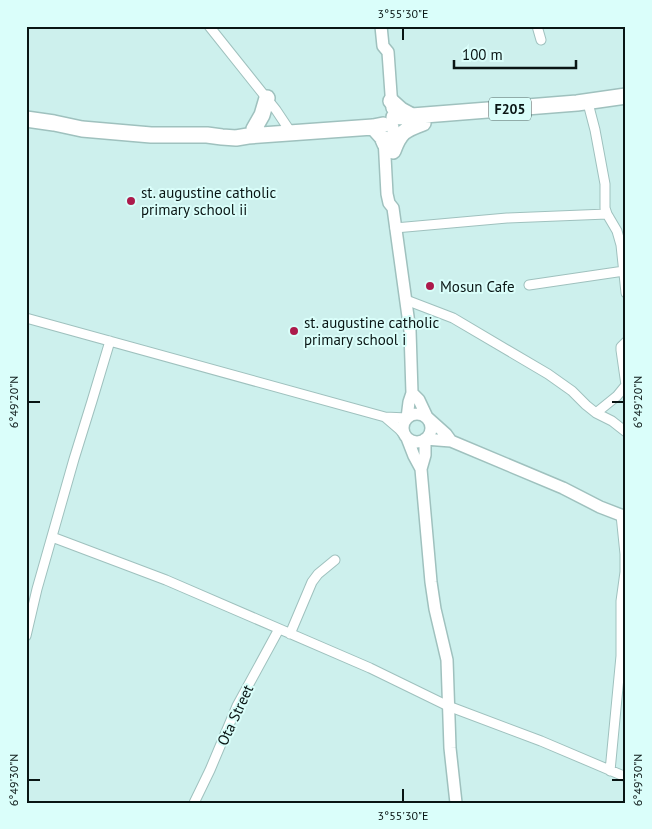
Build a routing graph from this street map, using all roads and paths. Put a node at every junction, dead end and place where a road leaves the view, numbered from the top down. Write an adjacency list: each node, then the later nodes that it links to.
1 (209, 26): 6 (street)
2 (381, 26): 10 (street)
3 (537, 26): 4 (street)
4 (541, 40)
5 (626, 96): 11 (main road, F205)
6 (267, 98): 12 (main road); 13 (street)
7 (626, 102): 8 (main road, F205)
8 (589, 107): 11 (main road, F205); 16 (street)
9 (26, 119): 14 (main road, F205)
10 (388, 120): 11 (main road, F205); 13 (main road, F205); 15 (main road)
11 (418, 120): 15 (main road)
12 (254, 129): 13 (main road, F205); 14 (main road, F205)
13 (290, 130): 14 (main road, F205)
14 (207, 135)
15 (389, 148): 17 (street)
16 (607, 214): 17 (street); 18 (street)
17 (395, 228): 21 (street)
18 (624, 271): 19 (street); 20 (street)
19 (529, 285)
20 (626, 293)
21 (406, 300): 26 (street); 27 (street)
22 (26, 318): 23 (street)
23 (110, 341): 28 (street); 37 (street)
24 (626, 342): 25 (street)
25 (626, 385): 27 (street)
26 (412, 393): 29 (street); 30 (street)
27 (596, 413): 31 (street)
28 (385, 417): 30 (street); 32 (street)
29 (427, 417): 30 (street); 33 (street); 34 (street)
30 (408, 418): 32 (street)
31 (626, 432)
32 (407, 438): 33 (street); 35 (street)
33 (425, 439): 34 (street); 35 (street)
34 (451, 441): 36 (street)
35 (421, 469): 42 (street)
36 (624, 516): 43 (street)
37 (52, 537): 39 (street); 41 (street)
38 (335, 560): 40 (street)
39 (279, 629): 40 (street); 45 (street, Ota Street)
40 (290, 634): 42 (street)
41 (26, 636)
42 (448, 706): 43 (street); 46 (street)
43 (610, 771): 44 (street)
44 (626, 777)
45 (195, 802)
46 (456, 803)

